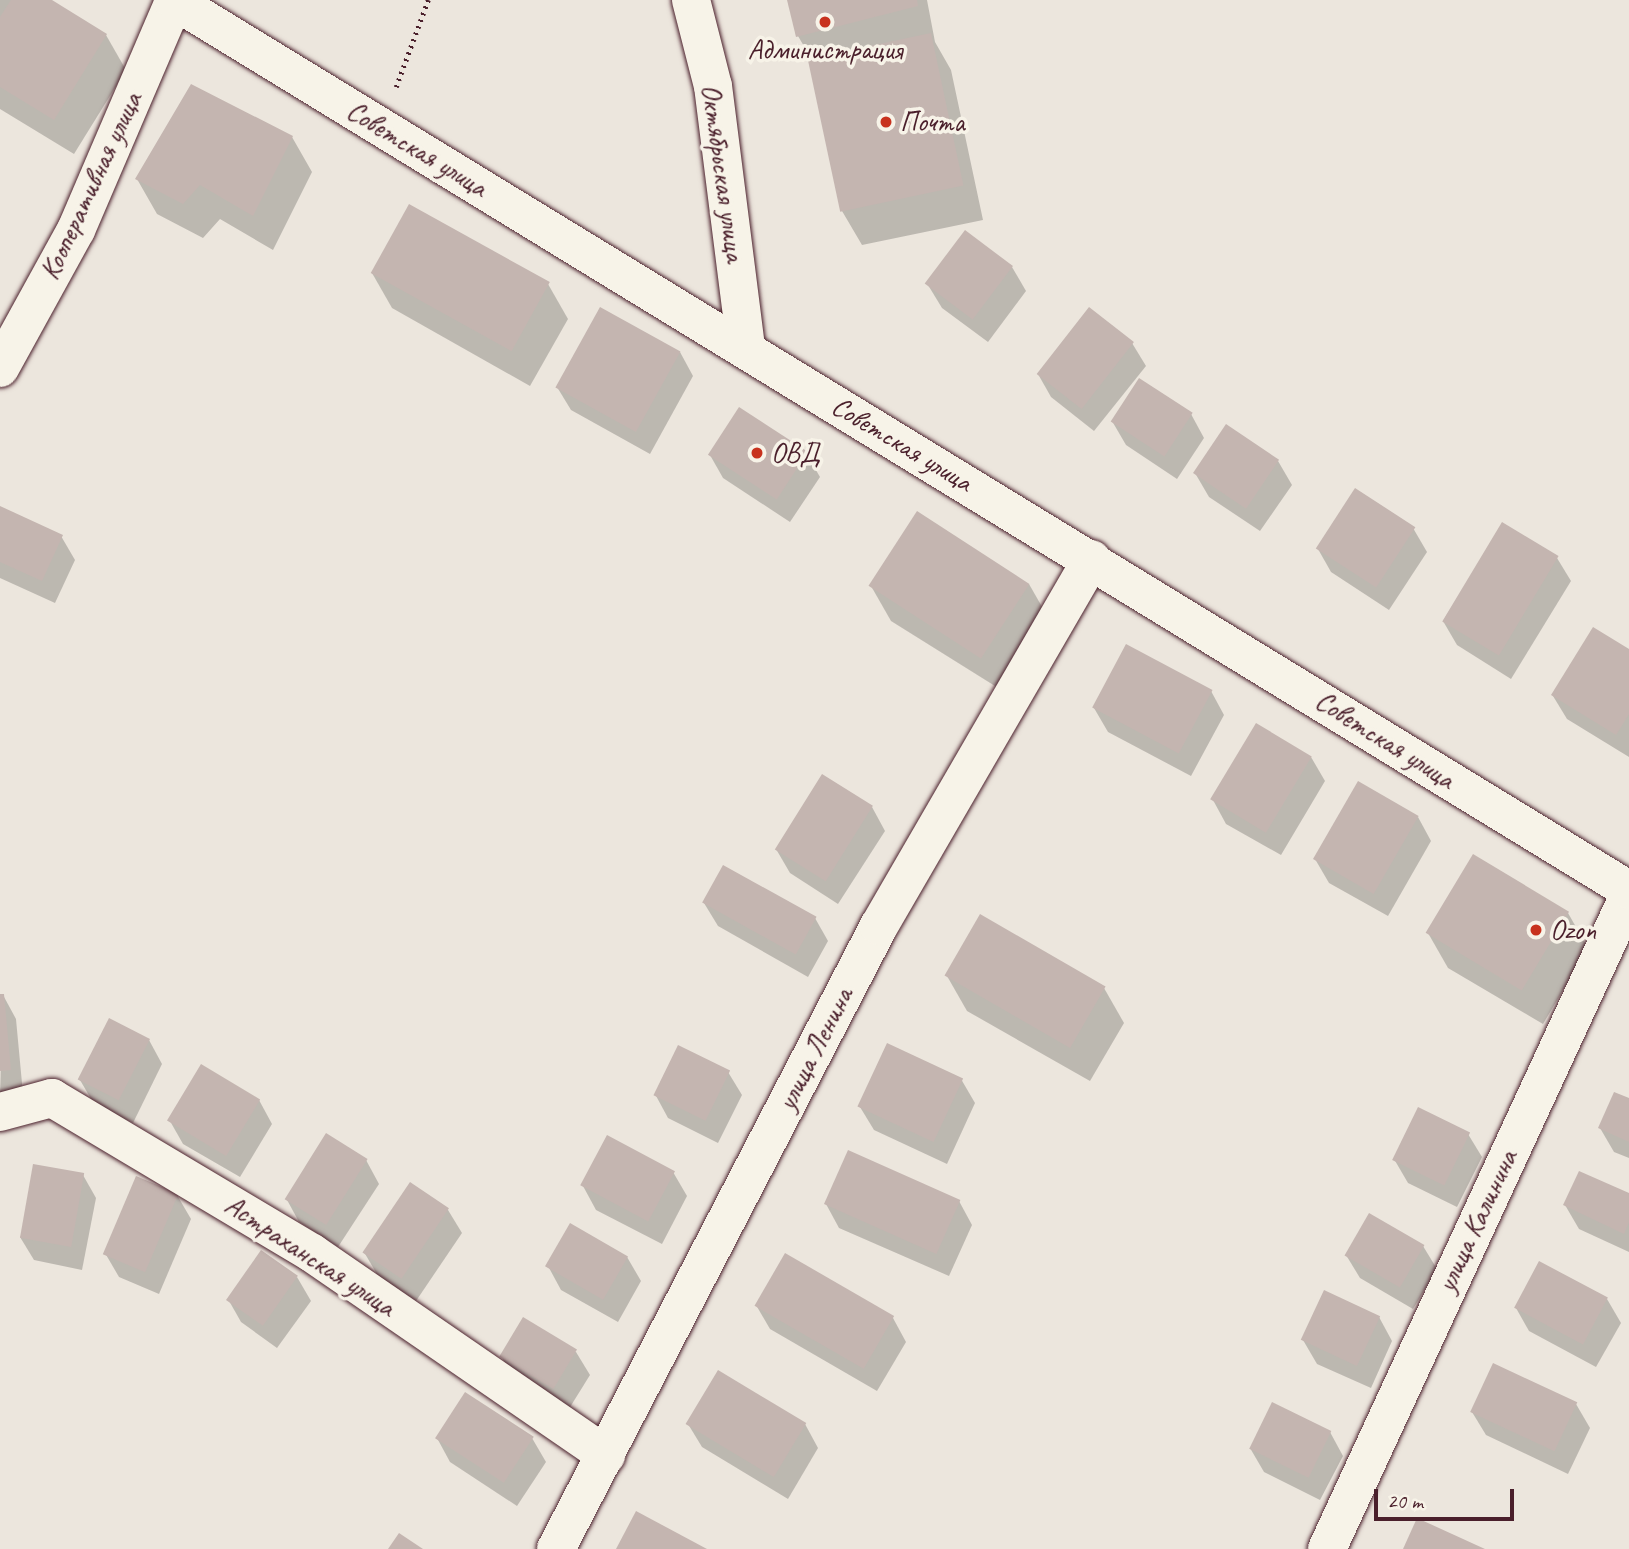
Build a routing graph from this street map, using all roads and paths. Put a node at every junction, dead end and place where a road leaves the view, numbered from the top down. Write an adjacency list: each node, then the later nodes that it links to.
1 (174, 0): 4 (street, Советская улица); 6 (street, Кооперативная улица)
2 (428, 0): 4 (path)
3 (691, 0): 5 (street, Октябрьская улица)
4 (382, 127): 5 (street, Советская улица)
5 (746, 349): 7 (street, Советская улица)
6 (0, 368)
7 (1092, 559): 8 (street, Советская улица); 10 (street, улица Ленина)
8 (1629, 892): 12 (street, улица Калинина)
9 (0, 1112): 10 (street, Астраханская улица)
10 (606, 1455): 11 (street, улица Ленина)
11 (556, 1549)
12 (1327, 1549)

